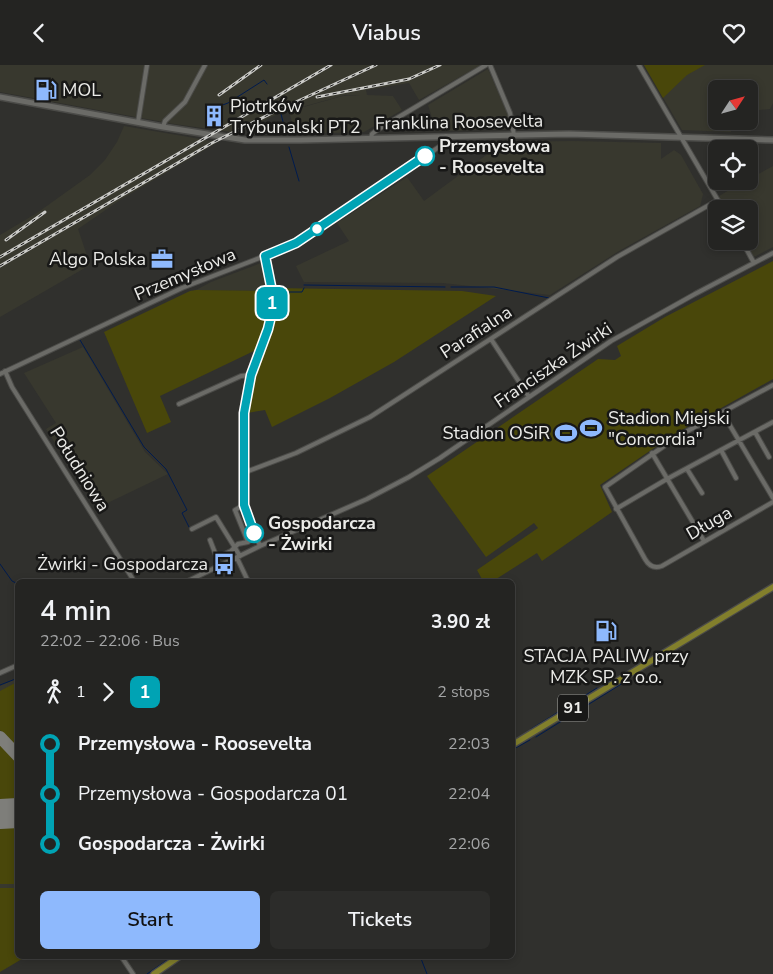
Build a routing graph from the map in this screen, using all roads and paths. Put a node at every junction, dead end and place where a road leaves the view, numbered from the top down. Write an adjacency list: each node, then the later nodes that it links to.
1 (147, 65): 6 (street)
2 (205, 65): 7 (street)
3 (488, 65): 8 (street); 11 (street)
4 (639, 65): 10 (street)
5 (0, 97): 6 (street, Franklina Roosevelta)
6 (138, 122): 7 (street, Franklina Roosevelta)
7 (163, 127): 11 (street, Franklina Roosevelta)
8 (514, 135): 9 (street, Franklina Roosevelta); 10 (street, Franklina Roosevelta)
9 (446, 136): 11 (street, Franklina Roosevelta); 18 (street, Przemysłowa)
10 (680, 137): 12 (street, Franklina Roosevelta); 14 (street)
11 (372, 138)
12 (745, 139): 13 (street, Franklina Roosevelta)
13 (773, 140)
14 (718, 200)
15 (708, 206): 20 (street, Parafialna)
16 (747, 250): 19 (street)
17 (773, 253): 19 (street, Franciszka Żwirki)
18 (265, 256): 21 (street, Przemysłowa); 22 (street)
19 (754, 263): 24 (street, Franciszka Żwirki)
20 (491, 339): 24 (street); 34 (street, Parafialna)
21 (2, 372): 47 (street, Południowa)
22 (251, 375): 25 (street); 34 (street)
23 (773, 385): 26 (street)
24 (528, 397): 44 (street, Franciszka Żwirki)
25 (179, 404)
26 (722, 412): 29 (street); 31 (street)
27 (773, 422): 28 (street)
28 (755, 432): 29 (street); 32 (street)
29 (739, 441): 30 (street); 38 (street)
30 (721, 450): 33 (street); 35 (street)
31 (652, 453): 36 (street); 40 (street)
32 (770, 457)
33 (687, 469): 36 (street); 37 (street)
34 (243, 473): 39 (street)
35 (736, 478)
36 (667, 479): 40 (street); 43 (street)
37 (702, 493)
38 (773, 500): 43 (street, Długa)
39 (244, 505): 44 (street); 45 (street)
40 (616, 509): 43 (street, Długa)
41 (192, 529): 45 (street)
42 (210, 540): 45 (street)
43 (704, 541)
44 (260, 546): 46 (street, Franciszka Żwirki)
45 (234, 547): 46 (street)
46 (238, 557): 48 (street, Franciszka Żwirki); 49 (street)
47 (133, 579)
48 (192, 579)
49 (247, 579)
50 (773, 587): 53 (main road, 91)
51 (15, 666): 52 (street)
52 (0, 673)
53 (515, 743)
54 (123, 959): 56 (street)
55 (176, 959): 57 (main road)
56 (133, 974)
57 (154, 974)

